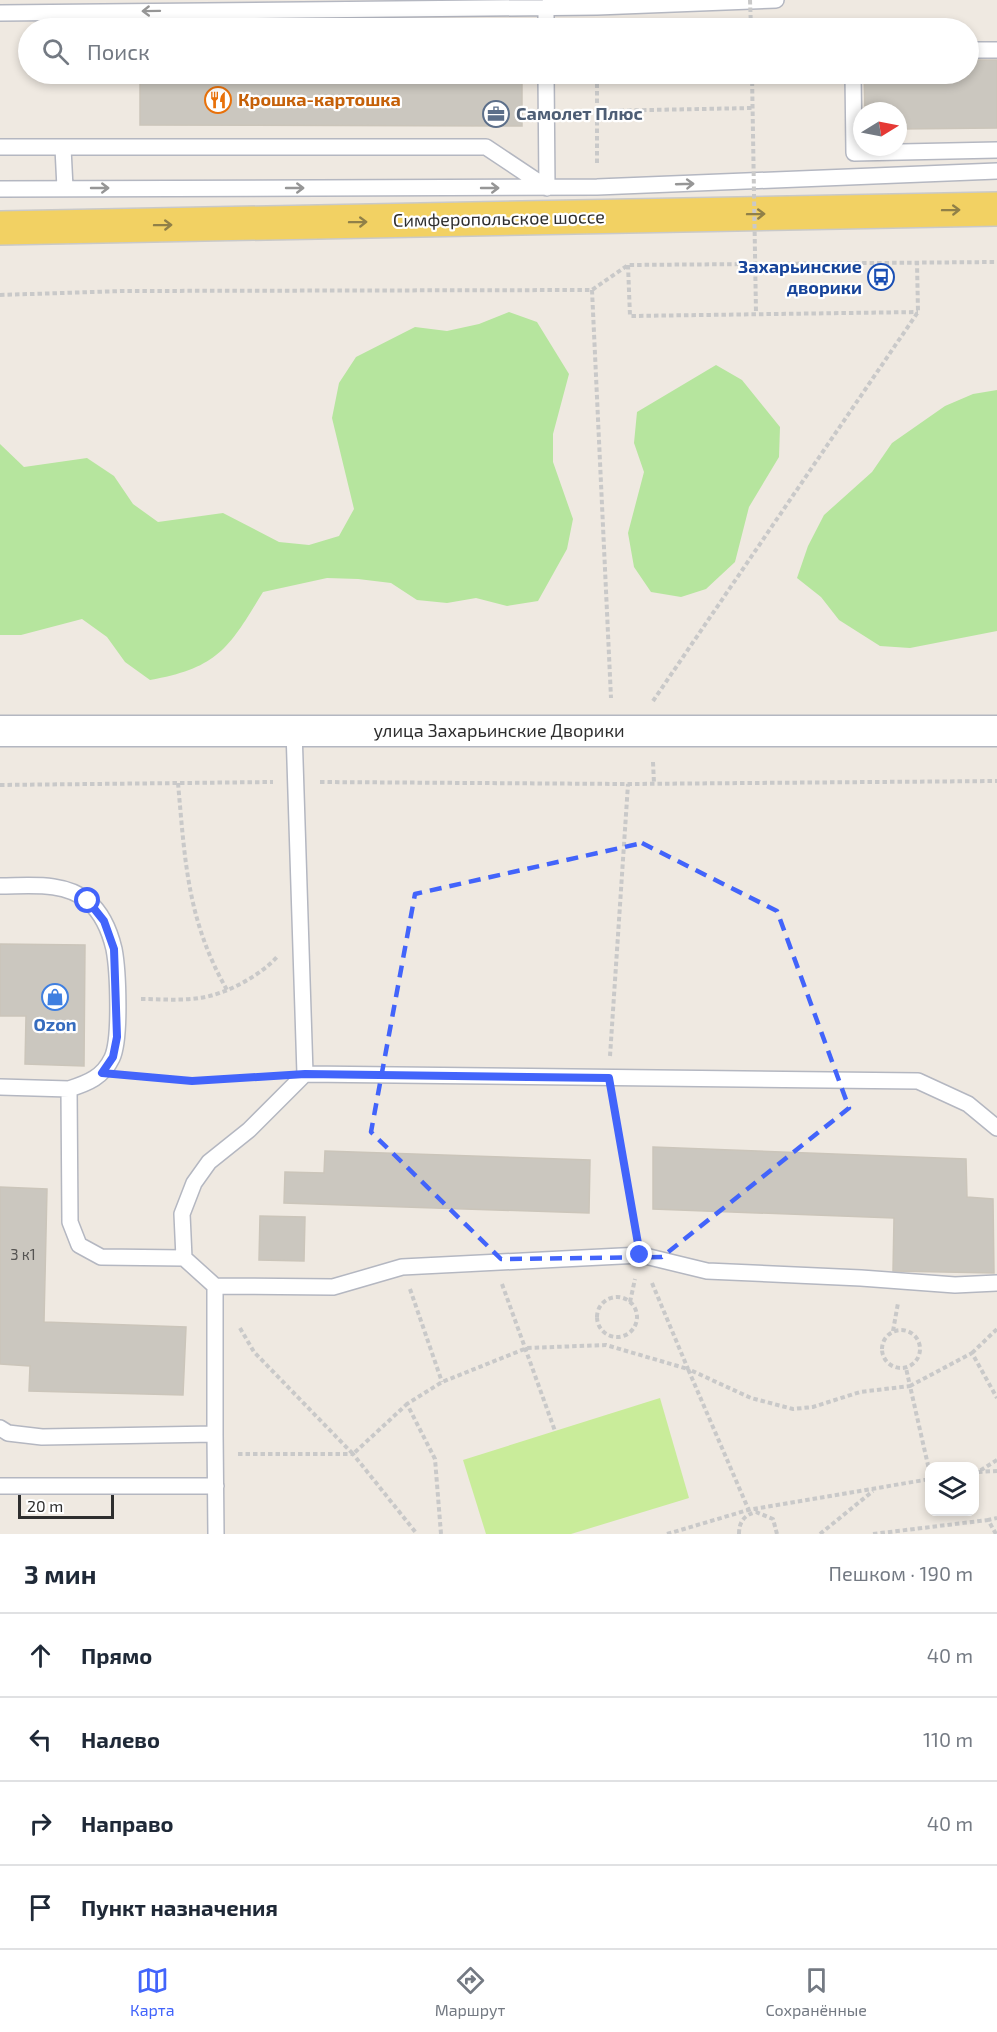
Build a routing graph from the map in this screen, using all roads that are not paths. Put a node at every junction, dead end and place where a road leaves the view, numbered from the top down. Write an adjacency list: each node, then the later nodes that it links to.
1 (42, 0): 4 (lane)
2 (776, 0): 3 (lane)
3 (546, 7): 4 (lane, one-way to 4); 6 (lane)
4 (60, 12): 5 (lane)
5 (0, 13)
6 (546, 18)
7 (979, 50): 8 (lane)
8 (997, 50)
9 (546, 84): 16 (lane)
10 (853, 84): 13 (lane)
11 (0, 147): 12 (lane)
12 (63, 148): 15 (lane); 16 (lane)
13 (997, 150)
14 (997, 171): 16 (lane, one-way to 14)
15 (65, 188): 16 (lane, one-way to 16); 17 (lane)
16 (547, 188)
17 (0, 189)
18 (997, 209): 19 (main road, Симферопольское шоссе, one-way to 18)
19 (0, 228)
20 (294, 730): 21 (street, улица Захарьинские Дворики); 22 (street, улица Захарьинские Дворики); 24 (lane)
21 (0, 731)
22 (997, 731)
23 (0, 886): 26 (lane)
24 (305, 1074): 27 (lane); 28 (lane)
25 (0, 1087): 26 (lane)
26 (69, 1089): 28 (lane)
27 (997, 1128)
28 (183, 1258): 30 (lane)
29 (997, 1283): 30 (lane)
30 (215, 1286): 32 (lane)
31 (0, 1428): 32 (lane)
32 (215, 1434): 34 (lane)
33 (0, 1486): 34 (lane)
34 (216, 1486): 35 (lane)
35 (216, 1534)

